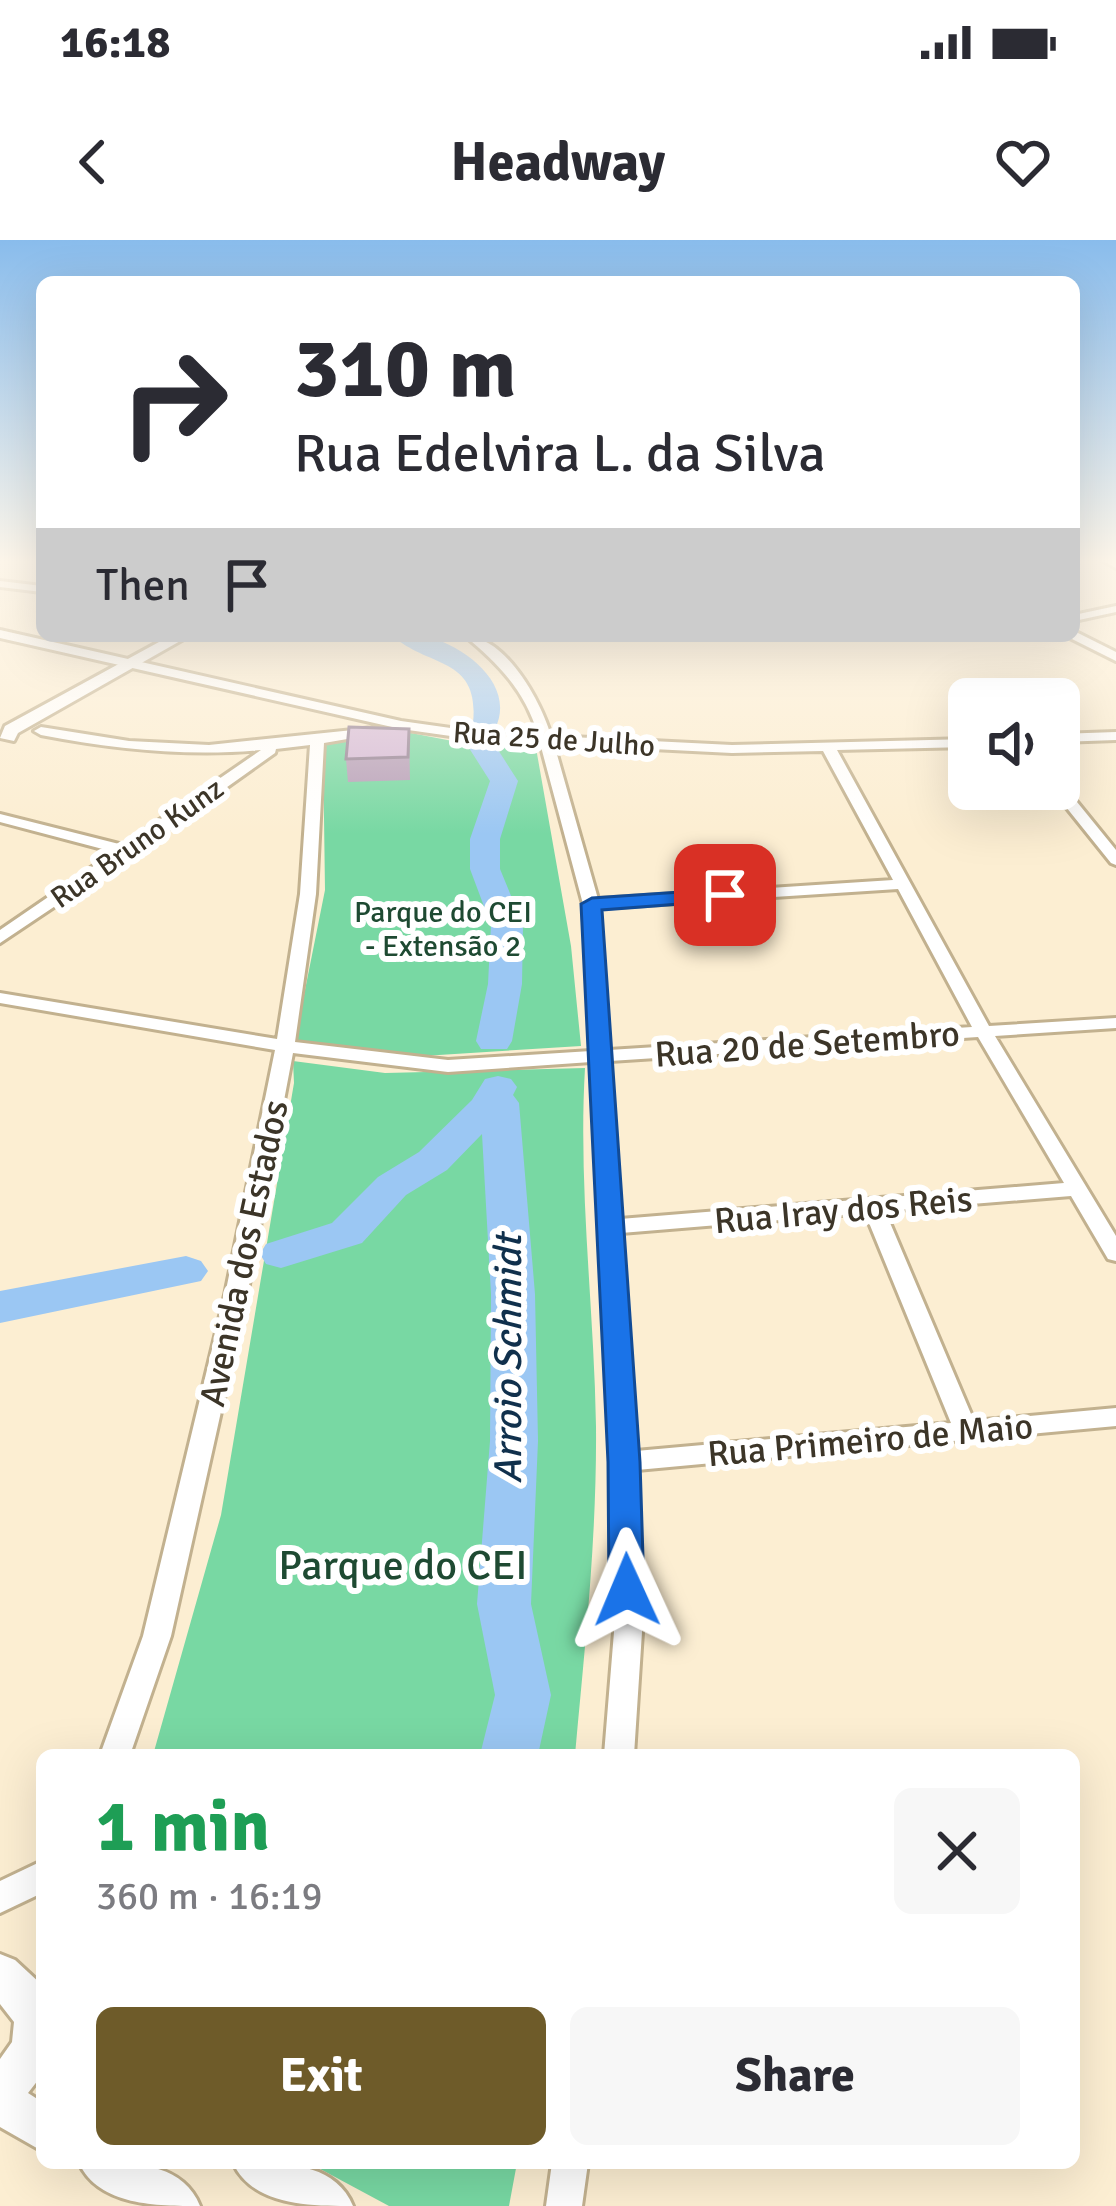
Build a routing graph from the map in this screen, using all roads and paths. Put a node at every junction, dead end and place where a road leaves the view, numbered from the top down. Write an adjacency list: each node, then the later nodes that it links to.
1 (68, 650): 5 (street, Rua 25 de Julho)
2 (161, 650): 5 (main road)
3 (173, 650): 5 (main road)
4 (492, 650): 10 (street)
5 (138, 666): 6 (street, Rua 25 de Julho); 7 (main road)
6 (401, 725): 10 (street, Rua 25 de Julho); 11 (street)
7 (16, 734): 13 (street)
8 (1116, 736): 9 (street)
9 (1080, 738)
10 (548, 740): 14 (street, Rua 25 de Julho); 20 (street)
11 (317, 741): 13 (street); 25 (street, Avenida dos Estados)
12 (948, 744): 14 (street, Rua 25 de Julho)
13 (274, 747): 17 (street, Rua Bruno Kunz)
14 (829, 749): 19 (street)
15 (1076, 810): 18 (street)
16 (0, 818): 17 (street)
17 (128, 851): 21 (street, Rua Bruno Kunz)
18 (1116, 860)
19 (902, 884): 20 (street); 24 (street)
20 (592, 904): 26 (street)
21 (0, 938)
22 (0, 998): 25 (street, Rua 20 de Setembro)
23 (1116, 1023): 24 (street, Rua 20 de Setembro)
24 (983, 1031): 26 (street, Rua 20 de Setembro); 27 (street)
25 (285, 1045): 26 (street, Rua 20 de Setembro); 34 (street, Avenida dos Estados)
26 (598, 1056): 29 (street)
27 (1076, 1189): 28 (street, Rua Iray dos Reis); 30 (street)
28 (873, 1208): 29 (street, Rua Iray dos Reis); 32 (street)
29 (610, 1227): 33 (street)
30 (1116, 1254)
31 (1116, 1418): 32 (street, Rua Primeiro de Maio)
32 (966, 1430): 33 (street, Rua Primeiro de Maio)
33 (624, 1462): 35 (street)
34 (117, 1749)
35 (619, 1749)
36 (36, 1879): 37 (street)
37 (0, 1898)
38 (0, 1975): 39 (main road)
39 (36, 2010)
40 (36, 2043): 41 (main road)
41 (0, 2090)
42 (0, 2101): 43 (main road)
43 (36, 2124)
44 (112, 2169): 47 (main road)
45 (266, 2169): 48 (main road)
46 (569, 2169): 49 (street)
47 (177, 2206)
48 (330, 2206)
49 (563, 2206)

